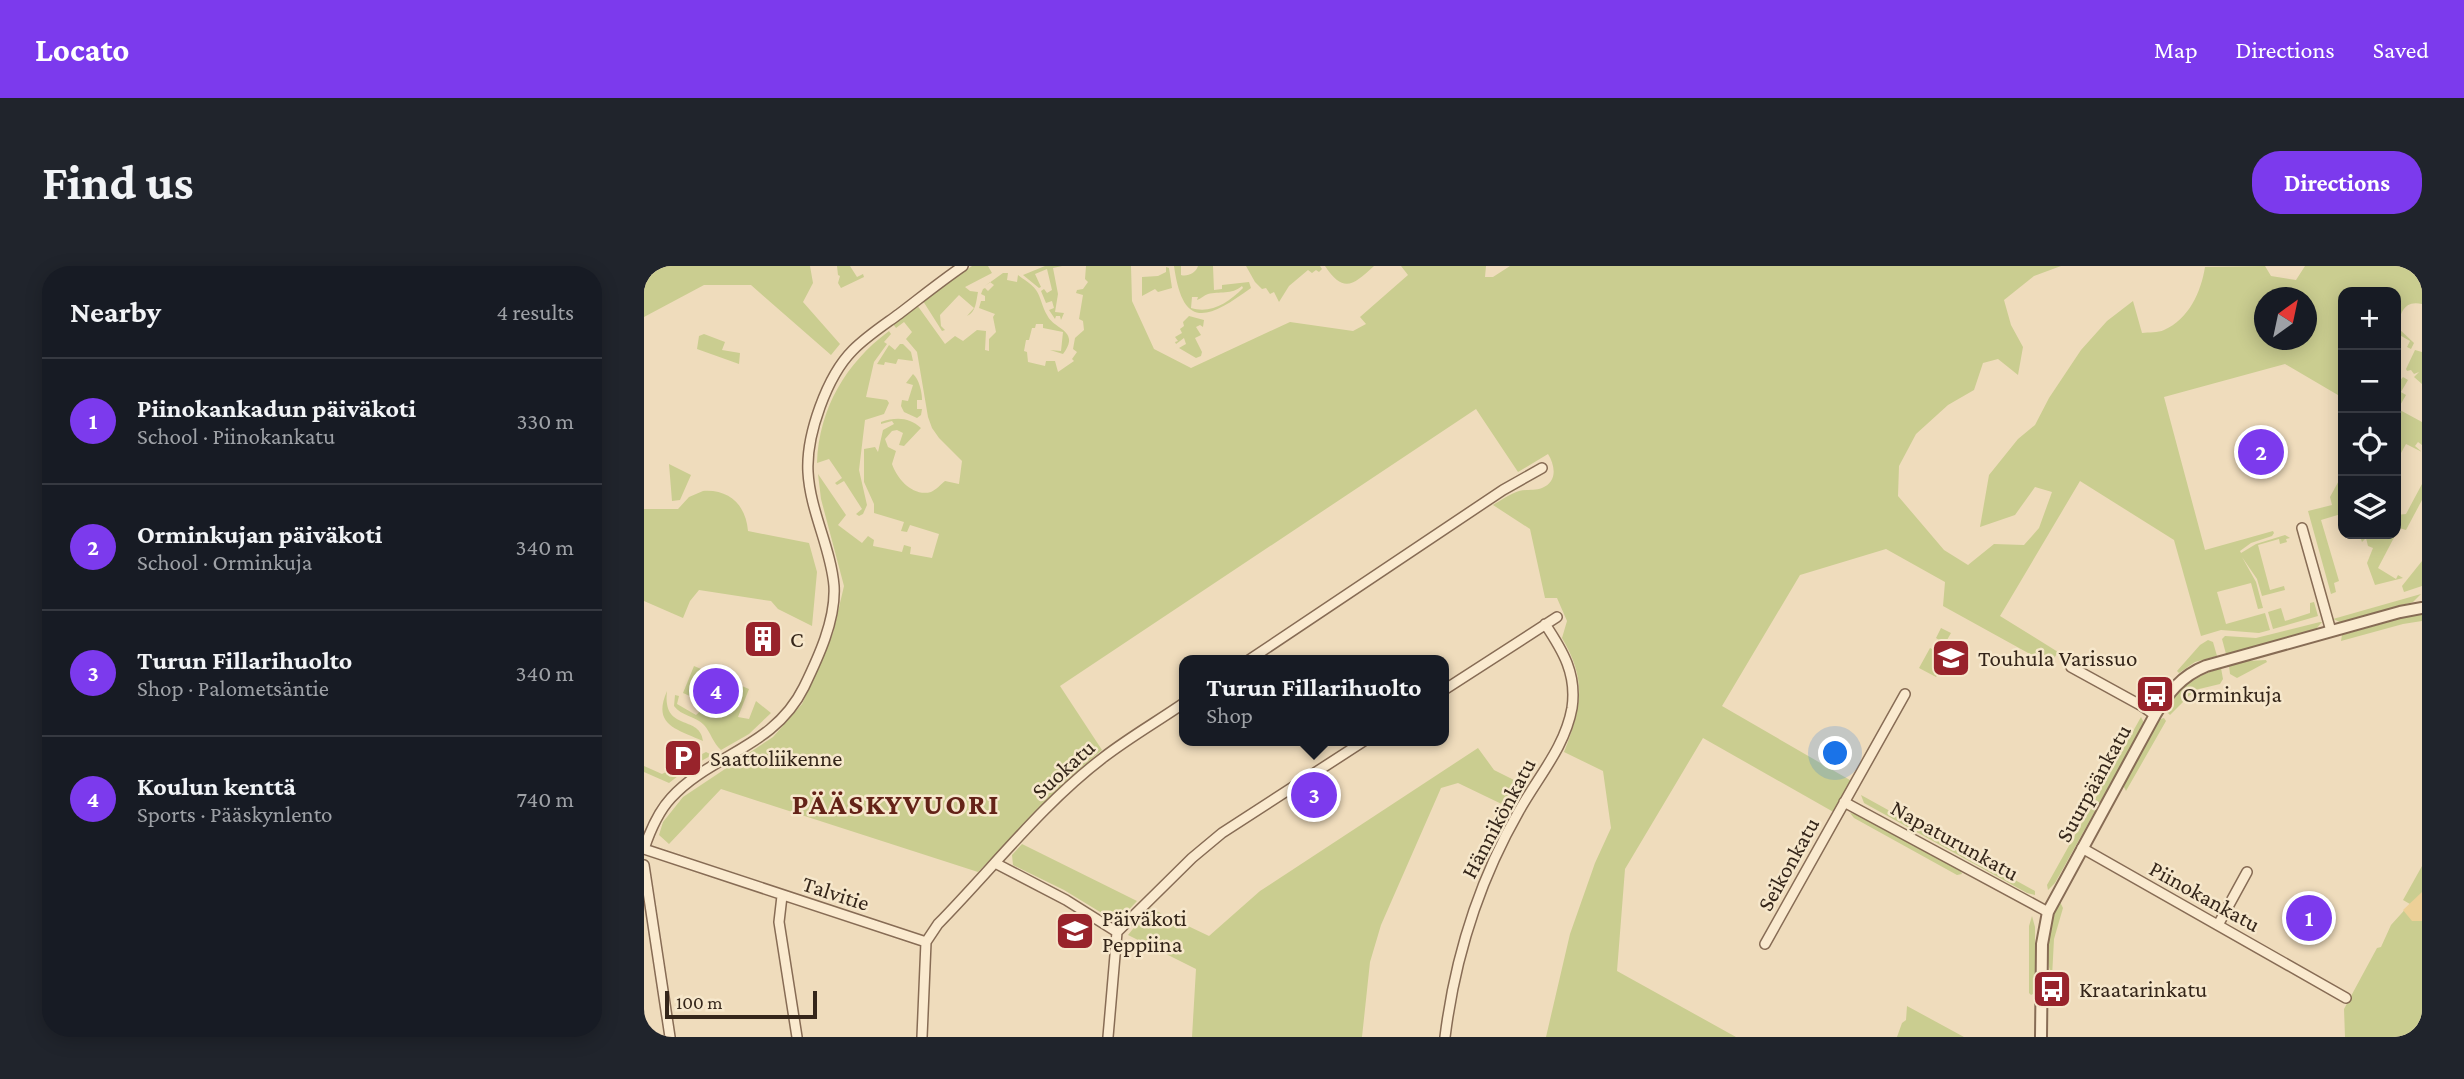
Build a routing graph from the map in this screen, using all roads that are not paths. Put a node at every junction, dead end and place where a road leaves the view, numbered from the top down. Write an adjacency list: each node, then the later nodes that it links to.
1 (963, 266): 17 (street)
2 (1542, 468): 8 (street)
3 (2302, 528): 7 (street)
4 (2422, 608): 7 (street, Suurpäänkatu)
5 (1557, 617): 6 (street)
6 (1545, 624): 10 (street); 32 (street, Hännikönkatu)
7 (2331, 631): 13 (street, Suurpäänkatu)
8 (1256, 655)
9 (2071, 667): 13 (street)
10 (1449, 687)
11 (1905, 694): 15 (street, Seikonkatu)
12 (1179, 707): 18 (street, Suokatu)
13 (2155, 715): 16 (street, Suurpäänkatu)
14 (1356, 746): 24 (street)
15 (1844, 802): 22 (street, Napaturunkatu); 26 (street, Seikonkatu)
16 (2082, 848): 22 (street, Suurpäänkatu); 23 (street, Piinokankatu)
17 (644, 849): 21 (street, Talvitie)
18 (995, 863): 24 (street); 25 (street, Suokatu)
19 (644, 865): 28 (street)
20 (2247, 872): 23 (street)
21 (782, 896): 25 (street, Talvitie); 29 (street)
22 (2048, 912): 33 (street, Suurpäänkatu)
23 (2218, 925): 27 (street, Piinokankatu)
24 (1117, 932): 31 (street)
25 (926, 942): 30 (street)
26 (1765, 944)
27 (2346, 998)
28 (670, 1037)
29 (797, 1037)
30 (922, 1037)
31 (1108, 1037)
32 (1445, 1037)
33 (2042, 1037)

